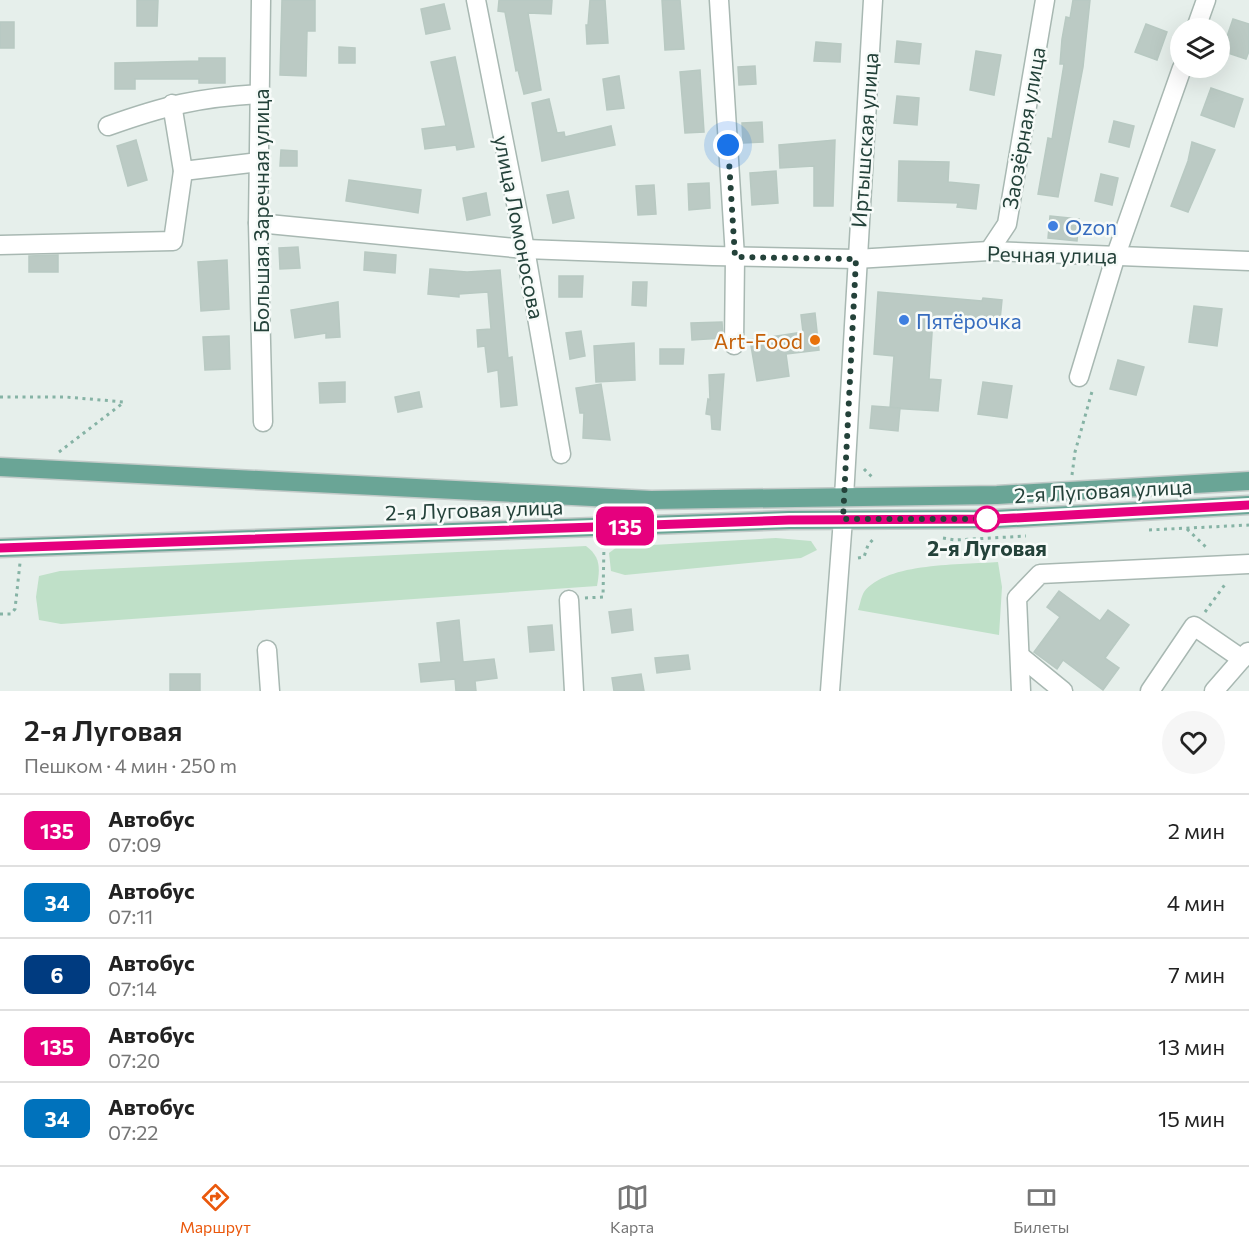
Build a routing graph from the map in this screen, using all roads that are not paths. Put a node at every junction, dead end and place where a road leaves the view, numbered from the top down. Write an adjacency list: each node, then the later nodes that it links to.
1 (261, 0): 9 (street, Большая Заречная улица)
2 (476, 0): 16 (street, улица Ломоносова)
3 (719, 0): 19 (street)
4 (873, 0): 20 (street, Иртышская улица)
5 (1045, 0): 17 (street, Заозёрная улица)
6 (1206, 0): 7 (street)
7 (1200, 18)
8 (1178, 78): 18 (street)
9 (259, 94): 10 (street); 12 (street, Большая Заречная улица)
10 (172, 104): 11 (street); 13 (street)
11 (108, 126)
12 (258, 162): 13 (street); 14 (street, Большая Заречная улица)
13 (183, 171): 15 (street)
14 (258, 223): 16 (street, Речная улица); 24 (street, Большая Заречная улица)
15 (0, 245)
16 (525, 249): 19 (street, Речная улица); 25 (street, улица Ломоносова)
17 (989, 251): 18 (street, Речная улица); 20 (street, Речная улица)
18 (1116, 255): 21 (street, Речная улица); 23 (street)
19 (735, 257): 20 (street, Речная улица); 22 (street)
20 (856, 259): 28 (street, Иртышская улица)
21 (1249, 261)
22 (734, 345)
23 (1086, 382)
24 (263, 422)
25 (561, 454)
26 (0, 467): 28 (main road, 2-я Луговая улица)
27 (1249, 481): 28 (main road, 2-я Луговая улица)
28 (844, 497): 30 (main road)
29 (1249, 505): 30 (main road, 2-я Луговая улица)
30 (843, 519): 31 (main road, 2-я Луговая улица); 39 (street)
31 (0, 548)
32 (1249, 564): 36 (street)
33 (568, 600): 38 (street)
34 (267, 650): 37 (street)
35 (1246, 655): 42 (street); 43 (street)
36 (1020, 656): 40 (street); 41 (street)
37 (270, 691)
38 (574, 691)
39 (830, 691)
40 (1021, 691)
41 (1063, 691)
42 (1150, 691)
43 (1214, 691)

